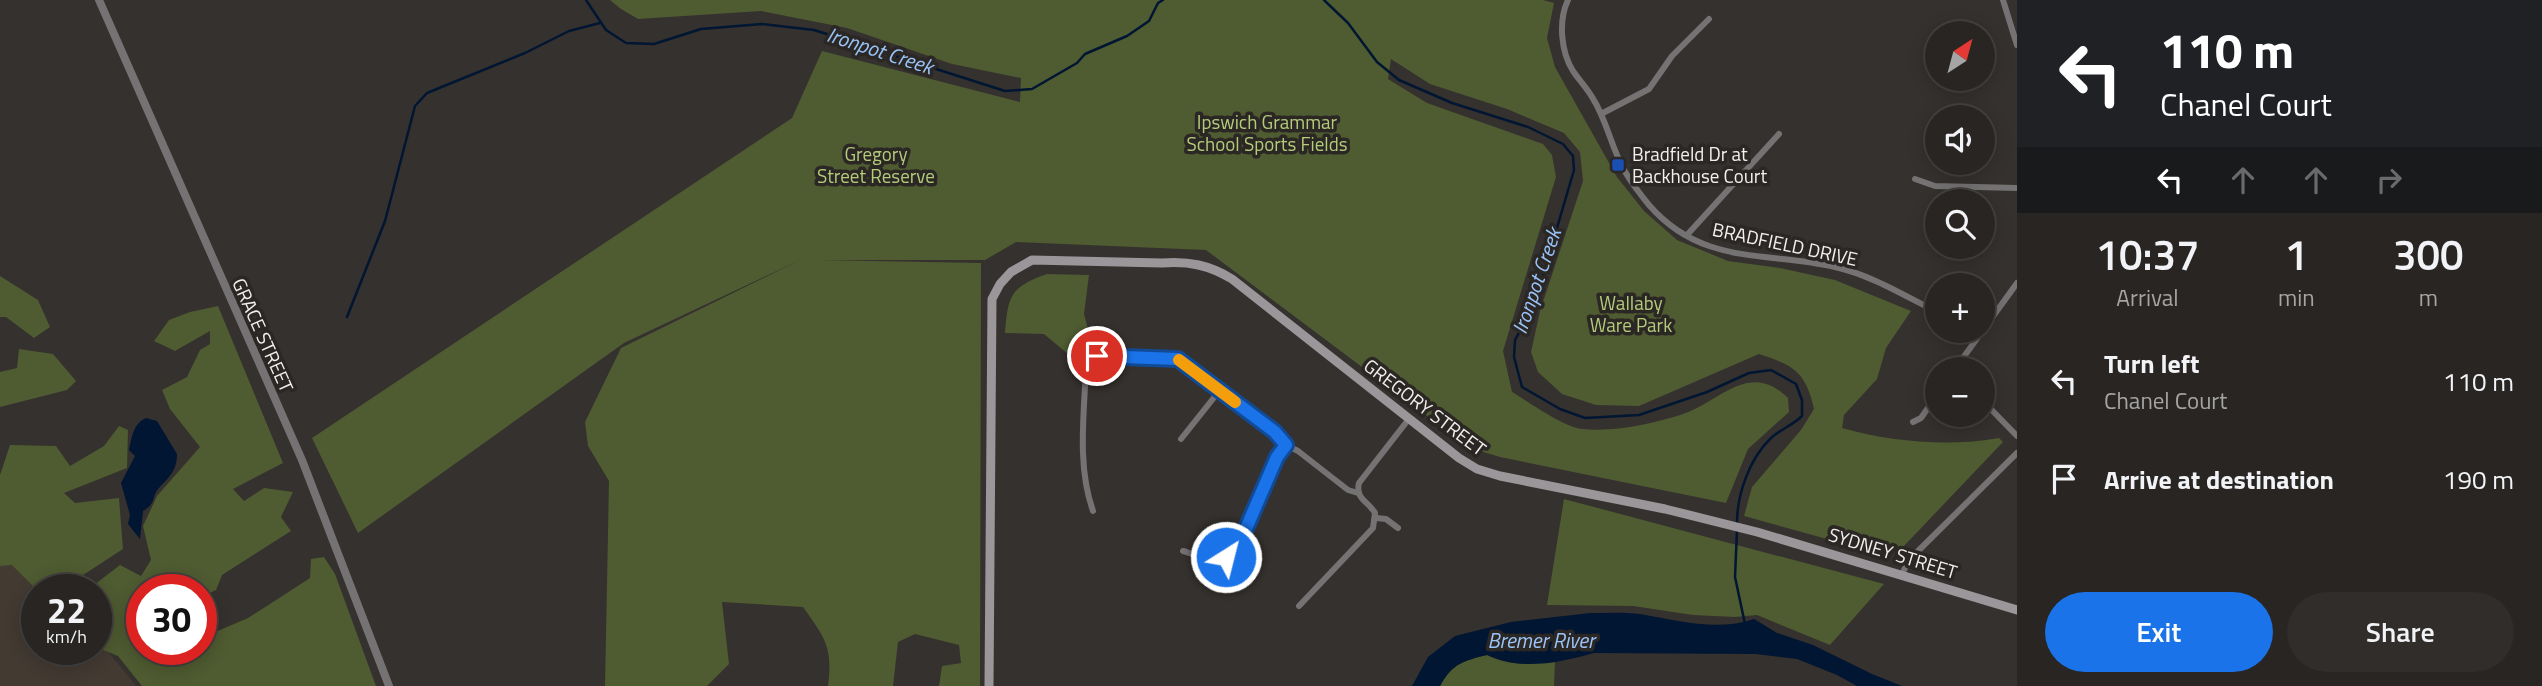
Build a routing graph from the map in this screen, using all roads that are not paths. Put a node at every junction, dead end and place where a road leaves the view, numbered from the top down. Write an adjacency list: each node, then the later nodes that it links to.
1 (99, 0): 32 (street, GRACE STREET)
2 (1568, 0): 6 (street, BRADFIELD DRIVE)
3 (2003, 0): 5 (street)
4 (1709, 19): 6 (street)
5 (2017, 45)
6 (1601, 114): 10 (street, BRADFIELD DRIVE)
7 (1779, 134): 10 (street)
8 (1915, 179): 9 (street)
9 (2017, 188)
10 (1687, 235): 12 (street, BRADFIELD DRIVE)
11 (2017, 283): 13 (street)
12 (1925, 306)
13 (1995, 313)
14 (1220, 390): 20 (street); 21 (street); 24 (street)
15 (1925, 412): 18 (street)
16 (1995, 413): 19 (street)
17 (1408, 420): 23 (street); 27 (main road, GREGORY STREET); 33 (main road, GREGORY STREET)
18 (1913, 422)
19 (2017, 436)
20 (1181, 439)
21 (1286, 445): 23 (street); 28 (street)
22 (2017, 453): 29 (street)
23 (1358, 492): 25 (street)
24 (1093, 511)
25 (1376, 518): 26 (street); 30 (street)
26 (1398, 528)
27 (1757, 532): 29 (main road, SYDNEY STREET)
28 (1183, 551)
29 (1902, 575): 31 (main road, SYDNEY STREET)
30 (1299, 606)
31 (2017, 610)
32 (389, 686)
33 (989, 686)

